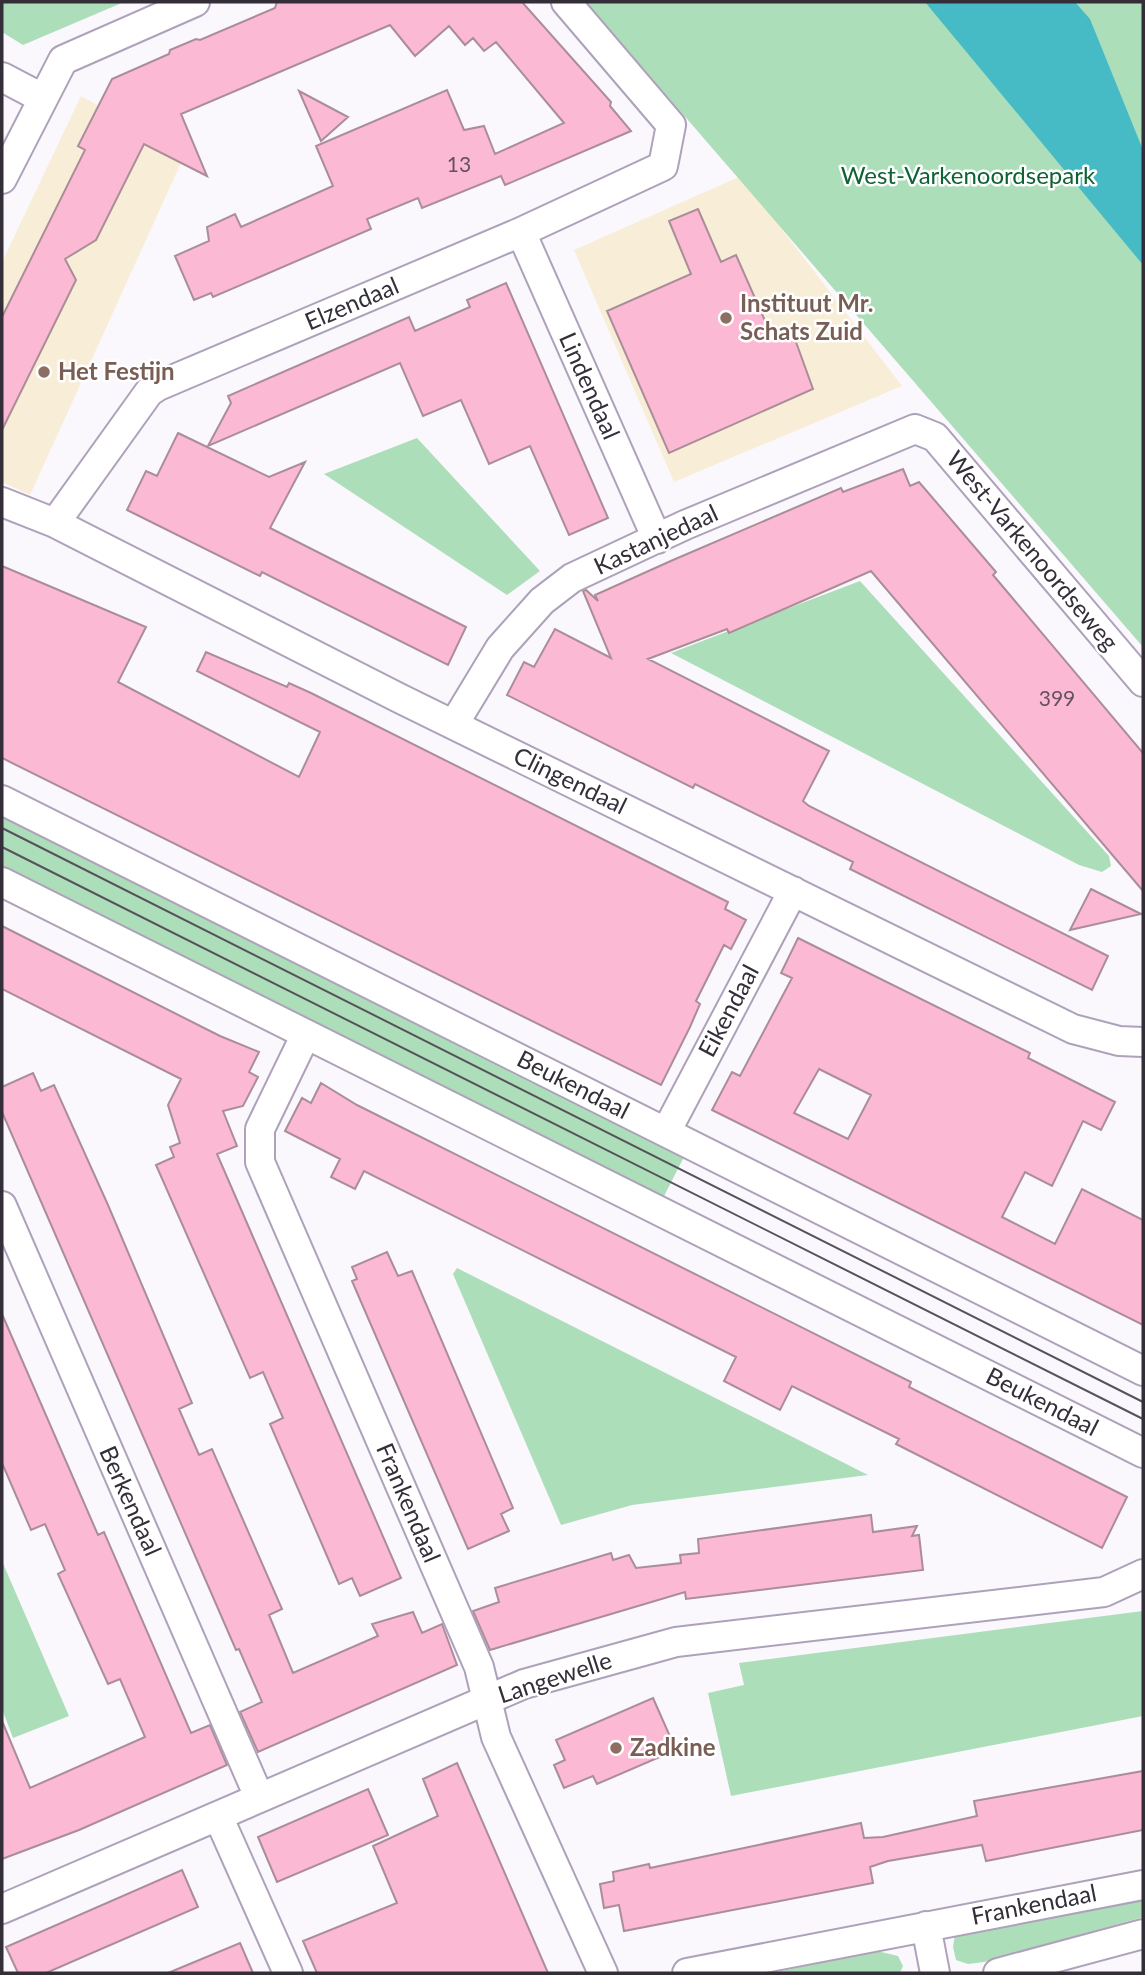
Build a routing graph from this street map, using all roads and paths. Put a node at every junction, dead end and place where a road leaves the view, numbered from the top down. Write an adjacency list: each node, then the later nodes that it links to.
1 (195, 2): 4 (street)
2 (566, 2): 6 (street, Elzendaal)
3 (2, 77): 4 (street)
4 (42, 97): 5 (street)
5 (2, 179)
6 (521, 232): 9 (street, Elzendaal); 10 (street, Lindendaal)
7 (915, 429): 10 (street, Kastanjedaal); 11 (street, West-Varkenoordseweg)
8 (2, 502): 9 (street, Clingendaal)
9 (55, 523): 12 (street, Clingendaal)
10 (657, 539): 12 (street, Kastanjedaal)
11 (1143, 681)
12 (454, 724): 15 (street, Clingendaal)
13 (2, 800): 18 (street, Beukendaal)
14 (2, 882): 16 (street, Beukendaal)
15 (793, 891): 17 (street, Clingendaal); 18 (street, Eikendaal)
16 (306, 1034): 21 (street, Beukendaal); 23 (street, Frankendaal)
17 (1143, 1042)
18 (666, 1132): 20 (street, Beukendaal)
19 (2, 1206): 24 (street, Berkendaal)
20 (1143, 1371)
21 (1143, 1453)
22 (1143, 1574): 23 (street, Langewelle)
23 (489, 1699): 24 (street, Langewelle); 31 (street, Frankendaal)
24 (259, 1797): 25 (street, Langewelle)
25 (218, 1816): 27 (street, Langewelle); 30 (street)
26 (1143, 1885): 28 (street, Frankendaal)
27 (2, 1909)
28 (926, 1926): 32 (street, Frankendaal); 33 (street)
29 (1143, 1934): 34 (street)
30 (288, 1973)
31 (603, 1973)
32 (687, 1973)
33 (935, 1973)
34 (998, 1973)

